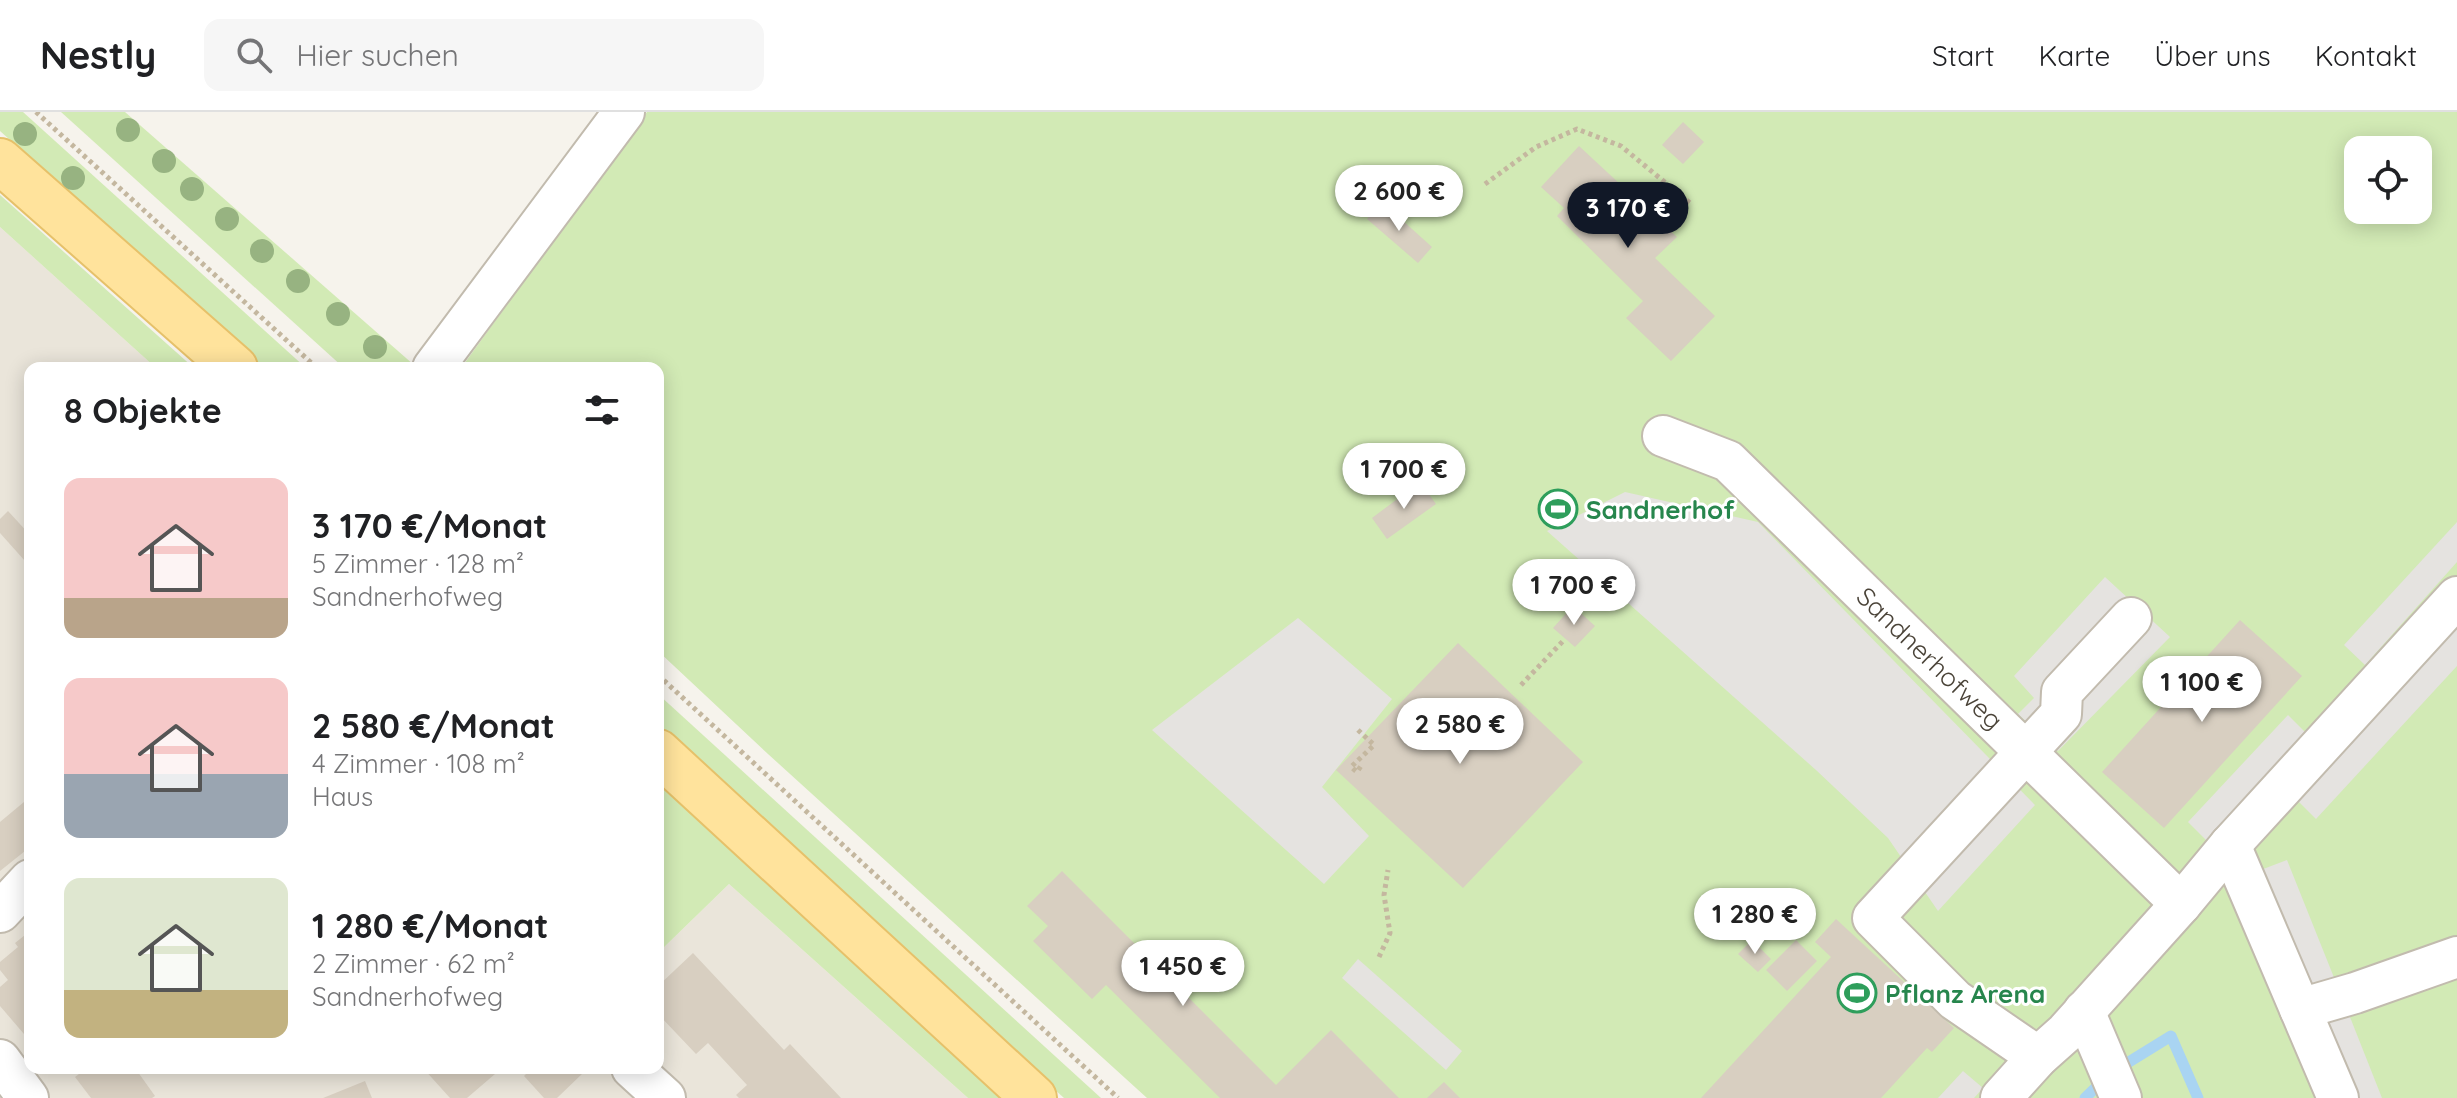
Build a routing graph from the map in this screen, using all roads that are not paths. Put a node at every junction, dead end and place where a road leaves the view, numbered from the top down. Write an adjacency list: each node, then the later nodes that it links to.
1 (624, 112): 4 (street)
2 (0, 161): 3 (main road)
3 (228, 362)
4 (437, 362)
5 (1663, 436): 8 (street, Sandnerhofweg)
6 (2457, 597): 10 (street)
7 (2131, 618): 8 (street)
8 (2025, 751): 12 (street, Sandnerhofweg); 17 (street)
9 (664, 758): 22 (main road)
10 (2230, 845): 12 (street); 15 (street)
11 (24, 886): 13 (street)
12 (2181, 904): 16 (street)
13 (0, 912)
14 (2457, 957): 15 (street)
15 (2300, 1009): 25 (street)
16 (2084, 1011): 17 (street); 24 (street)
17 (2038, 1057): 23 (street)
18 (0, 1060): 20 (street)
19 (639, 1074): 21 (street)
20 (28, 1098)
21 (665, 1098)
22 (1034, 1098)
23 (2001, 1098)
24 (2121, 1098)
25 (2338, 1098)

